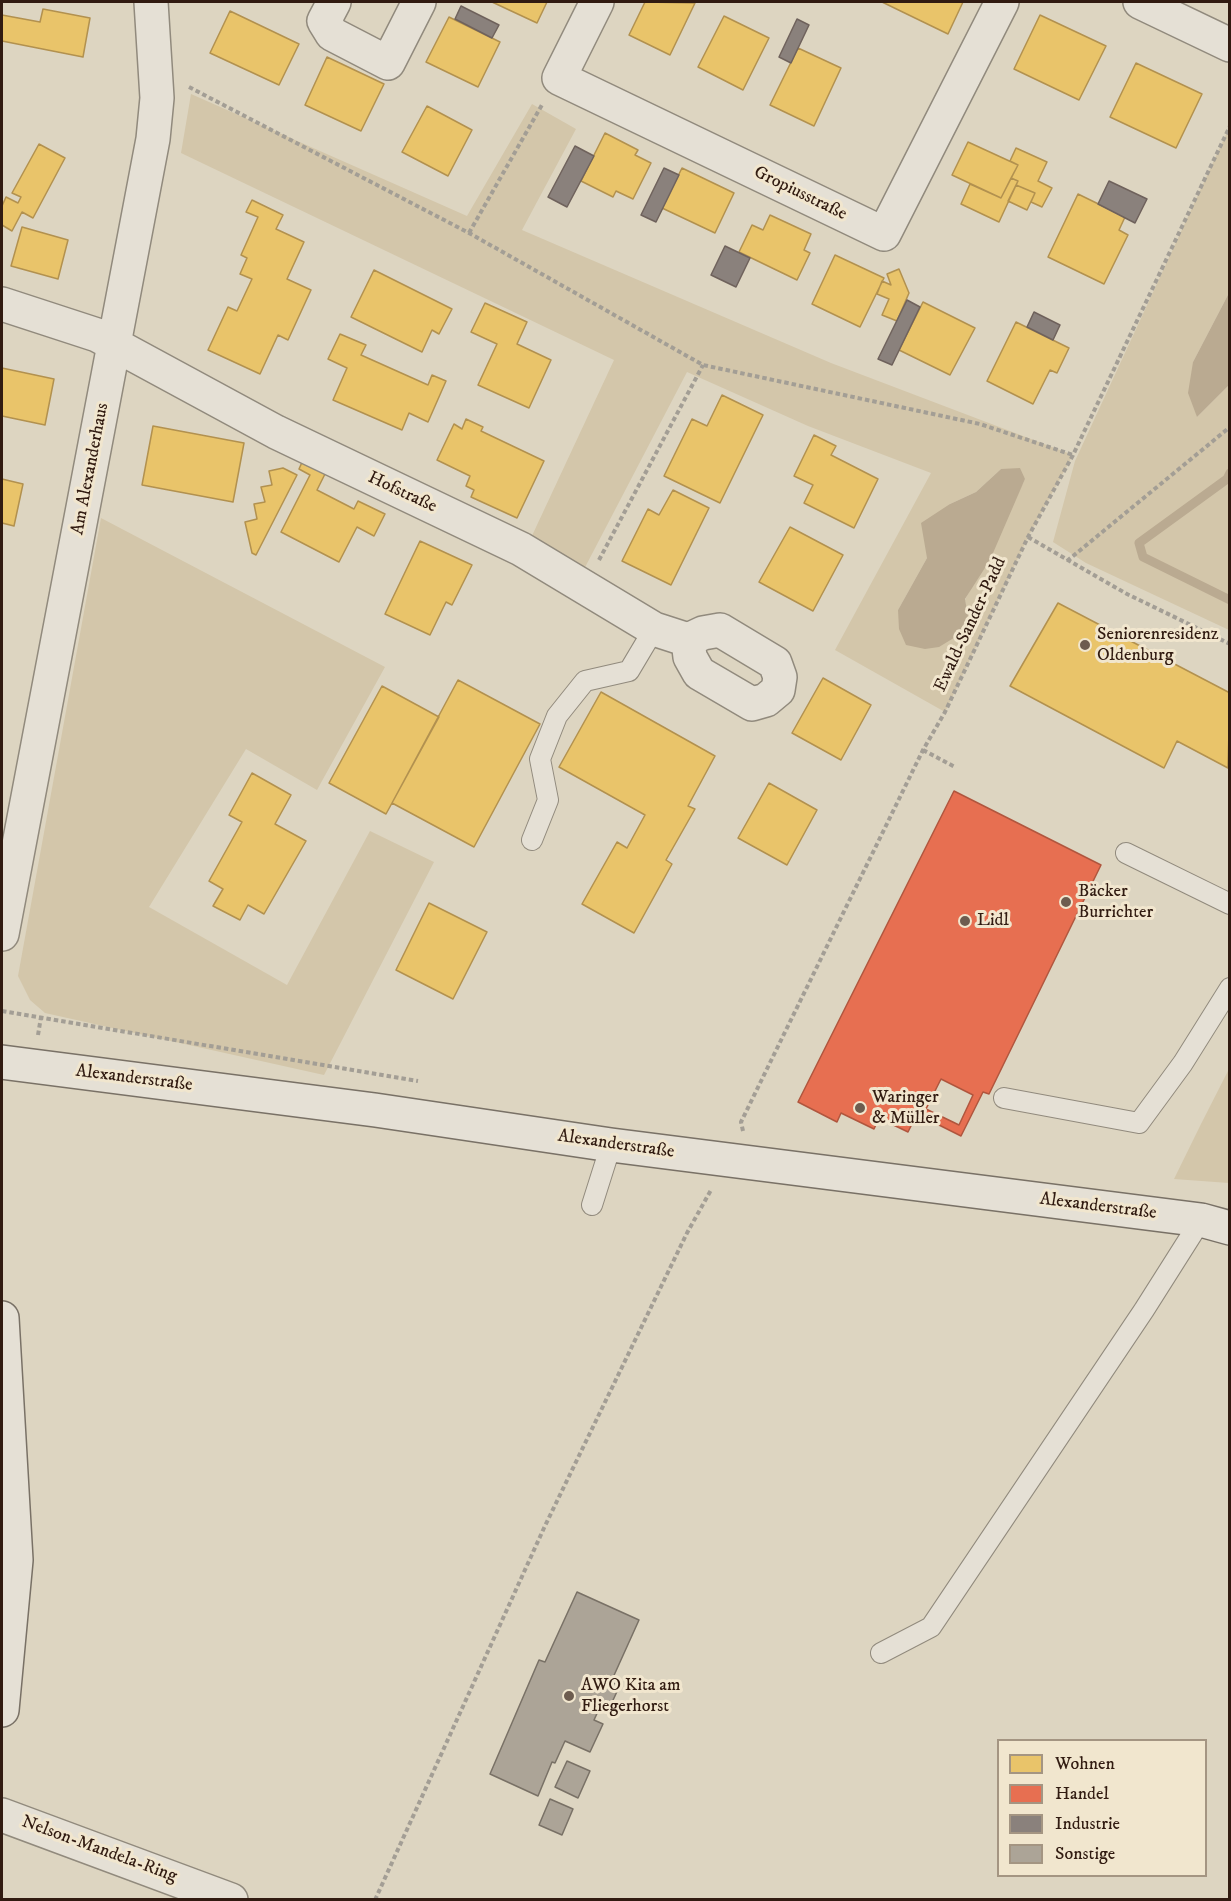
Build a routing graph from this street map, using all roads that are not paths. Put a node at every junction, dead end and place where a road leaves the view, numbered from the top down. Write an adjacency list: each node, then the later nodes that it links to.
1 (151, 2): 9 (street, Am Alexanderhaus)
2 (334, 2): 3 (street)
3 (419, 2)
4 (597, 2): 5 (street, Gropiusstraße)
5 (1002, 2)
6 (1140, 2): 7 (street)
7 (1230, 45)
8 (2, 304): 9 (street, Hofstraße)
9 (114, 345): 10 (street, Hofstraße); 15 (street, Am Alexanderhaus)
10 (654, 629): 11 (street, Hofstraße); 12 (lane)
11 (688, 640)
12 (532, 840)
13 (1126, 853): 14 (lane)
14 (1230, 904)
15 (2, 934)
16 (1230, 988): 18 (lane)
17 (2, 1062): 19 (street, Alexanderstraße)
18 (1004, 1098)
19 (611, 1145): 20 (lane); 21 (street, Alexanderstraße)
20 (592, 1205)
21 (1215, 1224): 23 (lane)
22 (2, 1317): 24 (street)
23 (881, 1653)
24 (2, 1710)
25 (2, 1815): 26 (street, Nelson-Mandela-Ring)
26 (231, 1899)

